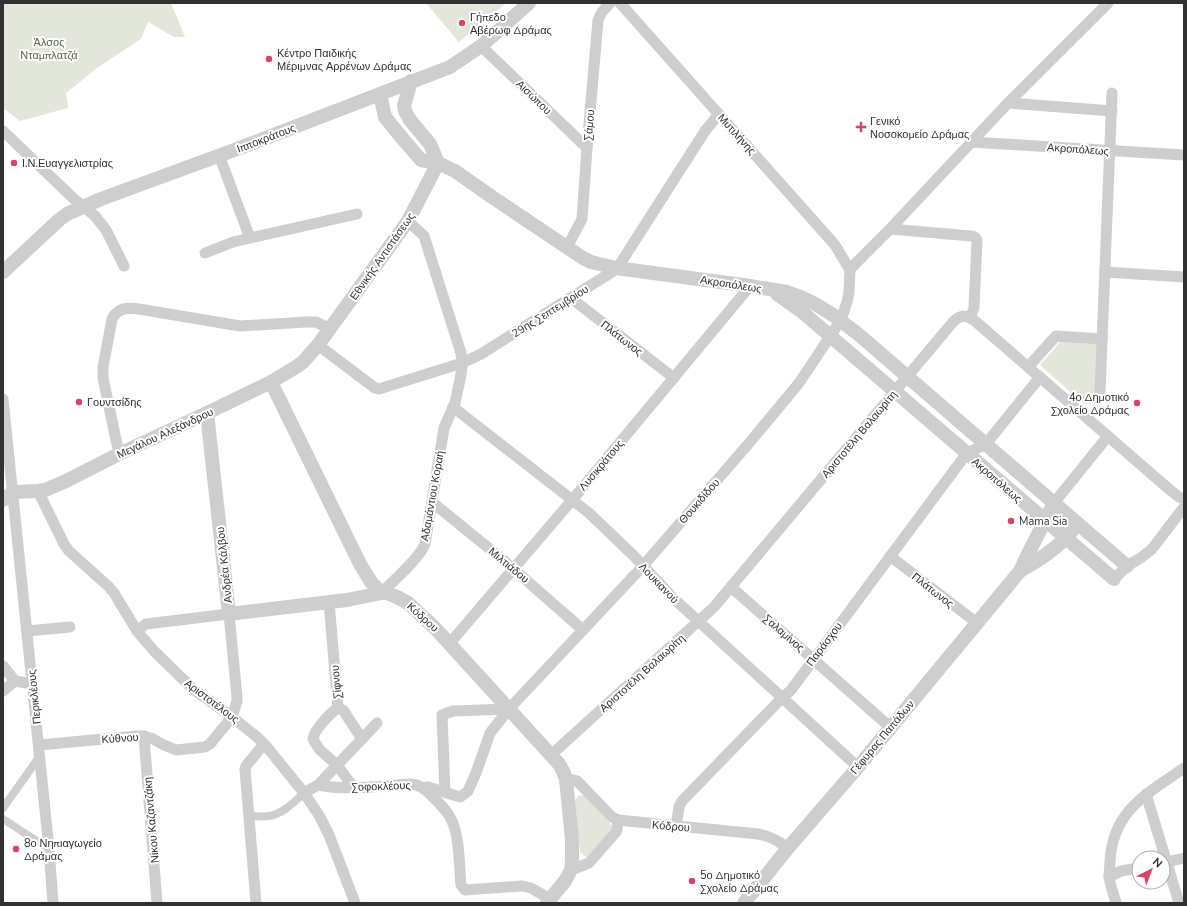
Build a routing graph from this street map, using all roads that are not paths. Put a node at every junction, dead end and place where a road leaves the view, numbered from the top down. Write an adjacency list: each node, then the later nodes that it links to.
1 (529, 3): 5 (street, Ιπποκράτους)
2 (610, 3): 14 (street, Σάμου)
3 (620, 3): 11 (street, Μυτιλήνης)
4 (1108, 3): 9 (street)
5 (481, 46): 6 (street, Ιπποκράτους); 14 (street, Αισώπου)
6 (411, 81): 8 (street, Ιπποκράτους); 18 (street)
7 (1112, 93): 10 (street)
8 (380, 94): 16 (street, Ιπποκράτους); 18 (street, Ακροπόλεως)
9 (1008, 102): 10 (street); 13 (street)
10 (1112, 111): 15 (street)
11 (719, 114): 27 (street, 29ης Σεπτεμβρίου); 28 (street, Μυτιλήνης)
12 (3, 131): 19 (street)
13 (971, 142): 15 (street, Ακροπόλεως); 22 (street)
14 (587, 148): 24 (street, Σάμου)
15 (1110, 151): 17 (street, Ακροπόλεως); 30 (street)
16 (219, 155): 19 (street, Ιπποκράτους); 23 (street)
17 (1184, 155)
18 (438, 163): 21 (street, Εθνικής Αντιστάσεως); 24 (street, Ακροπόλεως)
19 (83, 207): 26 (street); 29 (street, Ιπποκράτους)
20 (357, 214): 23 (street)
21 (408, 221): 37 (street, Εθνικής Αντιστάσεως); 41 (street, Αδαμάντιου Κοραή)
22 (890, 229): 28 (street); 35 (street)
23 (250, 238): 25 (street)
24 (567, 247): 27 (street, Ακροπόλεως)
25 (205, 253)
26 (124, 266)
27 (616, 268): 32 (street, Ακροπόλεως); 34 (street, 29ης Σεπτεμβρίου)
28 (850, 269): 36 (street, Θουκιδίδου)
29 (3, 272)
30 (1105, 272): 31 (street); 39 (street)
31 (1184, 277)
32 (750, 286): 33 (street, Ακροπόλεως); 45 (street, Λυσικράτους)
33 (772, 290): 36 (street); 38 (street, Ακροπόλεως)
34 (571, 298): 41 (street, 29ης Σεπτεμβρίου); 45 (street, Πλάτωνος)
35 (970, 318): 42 (street); 43 (street, Αριστοτέλη Βαλαωρίτη)
36 (841, 320): 38 (street, Θουκιδίδου); 43 (street)
37 (330, 329): 40 (street, Εθνικής Αντιστάσεως); 54 (street)
38 (830, 336): 48 (street, Ακροπόλεως); 67 (street, Θουκιδίδου)
39 (1102, 339): 42 (street); 47 (street)
40 (318, 345): 41 (street, 29ης Σεπτεμβρίου); 46 (street, Μεγάλου Αλεξάνδρου)
41 (462, 363): 50 (street, Αδαμάντιου Κοραή)
42 (1028, 367): 44 (street)
43 (907, 376): 48 (street, Αριστοτέλη Βαλαωρίτη); 53 (street)
44 (1040, 377): 52 (street); 53 (street)
45 (674, 378): 59 (street, Λυσικράτους)
46 (271, 382): 51 (street, Μεγάλου Αλεξάνδρου); 73 (street)
47 (1100, 391)
48 (894, 392): 55 (street, Ακροπόλεως); 72 (street, Αριστοτέλη Βαλαωρίτη)
49 (3, 398): 57 (street, Περικλέους)
50 (453, 408): 59 (street, Λουκιανού); 60 (street, Αδαμάντιου Κοραή)
51 (207, 413): 54 (street, Μεγάλου Αλεξάνδρου); 75 (street, Ανδρέα Κάλβου)
52 (1108, 436): 58 (street); 61 (street)
53 (986, 444): 55 (street); 61 (street)
54 (118, 454): 56 (street, Μεγάλου Αλεξάνδρου)
55 (967, 454): 63 (street, Ακροπόλεως); 66 (street, Παράσχου)
56 (38, 491): 57 (street, Μεγάλου Αλεξάνδρου); 81 (street, Αριστοτέλους)
57 (6, 492): 80 (street, Περικλέους)
58 (1184, 499)
59 (573, 500): 67 (street, Λουκιανού); 69 (street, Λυσικράτους)
60 (432, 502): 69 (street, Μιλτιάδου); 73 (street, Αδαμάντιου Κοραή)
61 (1054, 503): 63 (street); 64 (street)
62 (1184, 507): 68 (street)
63 (1045, 521): 65 (street, Ακροπόλεως); 70 (street)
64 (1078, 524): 65 (street); 68 (street)
65 (1066, 538): 70 (street); 71 (street, Ακροπόλεως)
66 (890, 556): 77 (street, Πλάτωνος); 83 (street, Παράσχου)
67 (643, 566): 76 (street, Λουκιανού); 79 (street, Θουκιδίδου)
68 (1127, 566): 71 (street)
69 (514, 569): 79 (street, Μιλτιάδου); 82 (street, Λυσικράτους)
70 (1020, 571): 77 (street, Γέφυρας Παπάδων)
71 (1114, 580)
72 (731, 587): 76 (street, Αριστοτέλη Βαλαωρίτη); 83 (street, Σαλαμίνος)
73 (381, 593): 74 (street); 82 (street, Κόδρου)
74 (329, 602): 75 (street); 89 (street, Σίφνου)
75 (229, 614): 81 (street); 91 (street, Ανδρέα Κάλβου)
76 (698, 621): 88 (street, Λουκιανού); 98 (street, Αριστοτέλη Βαλαωρίτη)
77 (977, 623): 93 (street, Γέφυρας Παπάδων)
78 (70, 627): 80 (street)
79 (583, 630): 90 (street, Θουκιδίδου)
80 (27, 631): 86 (street, Περικλέους)
81 (137, 631): 91 (street, Αριστοτέλους)
82 (450, 643): 90 (street, Κόδρου)
83 (813, 659): 88 (street, Παράσχου); 93 (street, Σαλαμίνος)
84 (3, 666): 85 (street)
85 (15, 681): 86 (street); 87 (street)
86 (32, 684): 97 (street, Περικλέους)
87 (3, 691)
88 (782, 698): 101 (street, Λουκιανού); 114 (street, Παράσχου)
89 (338, 708): 95 (street); 100 (street, Σίφνου)
90 (509, 709): 98 (street, Κόδρου); 107 (street, Θουκιδίδου); 107 (street)
91 (232, 717): 94 (street, Κύθνου); 96 (street, Αριστοτέλους)
92 (377, 723): 95 (street)
93 (890, 728): 101 (street, Γέφυρας Παπάδων)
94 (144, 736): 97 (street, Κύθνου); 126 (street, Νίκου Καζαντζάκη)
95 (362, 738): 100 (street)
96 (264, 744): 108 (street, Αριστοτέλους); 111 (street)
97 (39, 745): 99 (street, Περικλέους)
98 (551, 755): 103 (street, Κόδρου)
99 (40, 756): 110 (street); 116 (street, Περικλέους)
100 (337, 765): 104 (street); 105 (street)
101 (858, 767): 115 (street, Γέφυρας Παπάδων)
102 (1184, 768): 109 (street)
103 (566, 779): 113 (street); 121 (street, Κόδρου)
104 (318, 785): 105 (street, Σοφοκλέους); 108 (street)
105 (354, 788): 106 (street, Σοφοκλέους)
106 (423, 788): 107 (street); 124 (street, Σοφοκλέους)
107 (445, 792)
108 (304, 793): 111 (street); 128 (street, Αριστοτέλους)
109 (1146, 794): 117 (street); 122 (street)
110 (3, 808)
111 (249, 816): 127 (street)
112 (3, 819): 116 (street)
113 (618, 820): 114 (street, Κόδρου); 121 (street)
114 (676, 826): 115 (street, Κόδρου)
115 (788, 848): 129 (street, Γέφυρας Παπάδων)
116 (49, 849): 125 (street, Περικλέους)
117 (1161, 850)
118 (1184, 858): 119 (street)
119 (1171, 861)
120 (1131, 869): 122 (street)
121 (571, 870): 124 (street)
122 (1109, 877): 130 (street)
123 (1171, 880): 131 (street)
124 (549, 901)
125 (53, 903)
126 (158, 903)
127 (256, 903)
128 (355, 903)
129 (744, 903)
130 (1116, 903)
131 (1179, 903)

